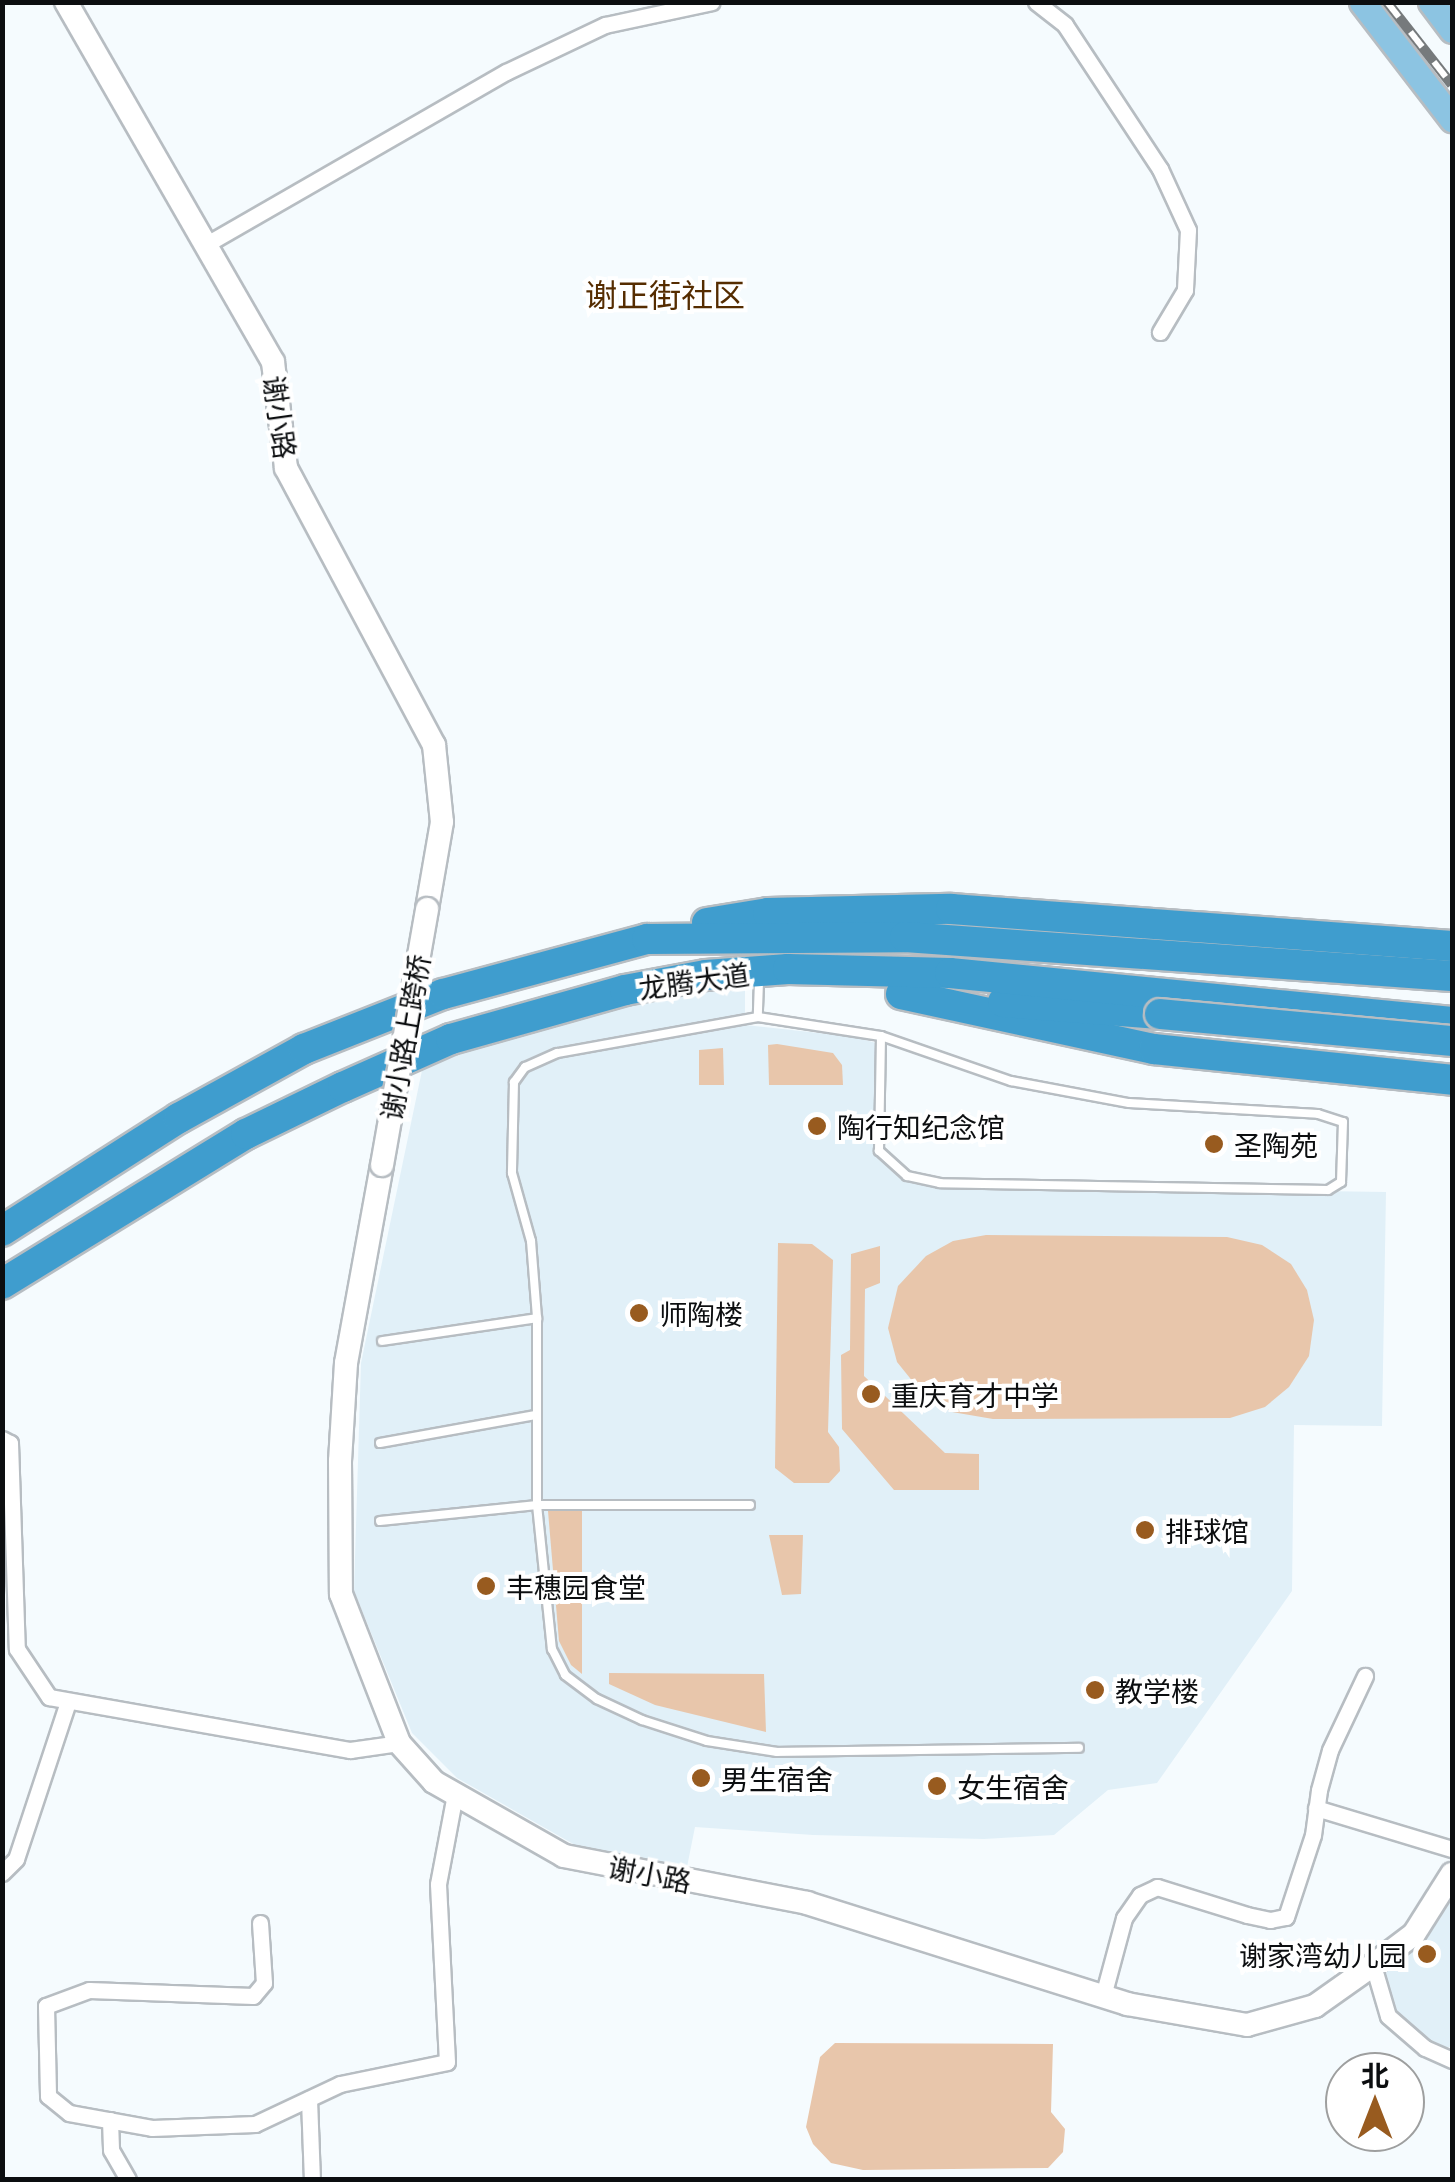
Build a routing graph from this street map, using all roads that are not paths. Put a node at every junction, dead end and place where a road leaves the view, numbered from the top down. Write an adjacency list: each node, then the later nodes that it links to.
1 (66, 2): 8 (street, 谢小路)
2 (712, 2): 8 (street)
3 (1036, 2): 9 (street)
4 (1362, 2): 7 (main road)
5 (1431, 2): 6 (main road)
6 (1452, 30)
7 (1452, 119)
8 (205, 245): 10 (street, 谢小路)
9 (1160, 332)
10 (427, 909): 24 (street, 谢小路上跨桥, bridge)
11 (822, 912): 12 (highway); 13 (highway); 14 (highway); 15 (highway)
12 (1452, 927)
13 (904, 937): 14 (highway, 龙腾大道); 17 (highway, 龙腾大道)
14 (647, 940): 25 (highway, 龙腾大道)
15 (1452, 946)
16 (774, 970): 18 (highway); 19 (lane); 20 (highway, 龙腾大道); 26 (highway, 龙腾大道)
17 (1452, 976)
18 (901, 994): 22 (highway, bridge); 23 (highway)
19 (758, 1017): 21 (lane); 27 (lane)
20 (1452, 1022)
21 (882, 1036): 21 (lane)
22 (1452, 1041)
23 (1452, 1080)
24 (382, 1165): 37 (street, 谢小路)
25 (2, 1231)
26 (2, 1284)
27 (537, 1318): 28 (lane); 29 (lane)
28 (382, 1342)
29 (536, 1415): 31 (lane); 32 (lane)
30 (2, 1439): 36 (street)
31 (380, 1443)
32 (537, 1505): 33 (lane); 34 (lane); 38 (lane)
33 (750, 1505)
34 (380, 1521)
35 (1365, 1676): 40 (street)
36 (68, 1702): 37 (street); 42 (street)
37 (398, 1744): 39 (street, 谢小路)
38 (1079, 1748)
39 (455, 1794): 46 (street, 谢小路); 48 (street)
40 (1316, 1808): 41 (street); 46 (street)
41 (1452, 1849)
42 (2, 1873)
43 (1452, 1874): 45 (street, 谢小路)
44 (260, 1922): 49 (street)
45 (1374, 1965): 46 (street, 谢小路); 47 (street)
46 (1103, 1996)
47 (1452, 2060)
48 (309, 2098): 49 (street); 51 (street)
49 (110, 2120): 50 (street)
50 (128, 2180)
51 (312, 2180)

